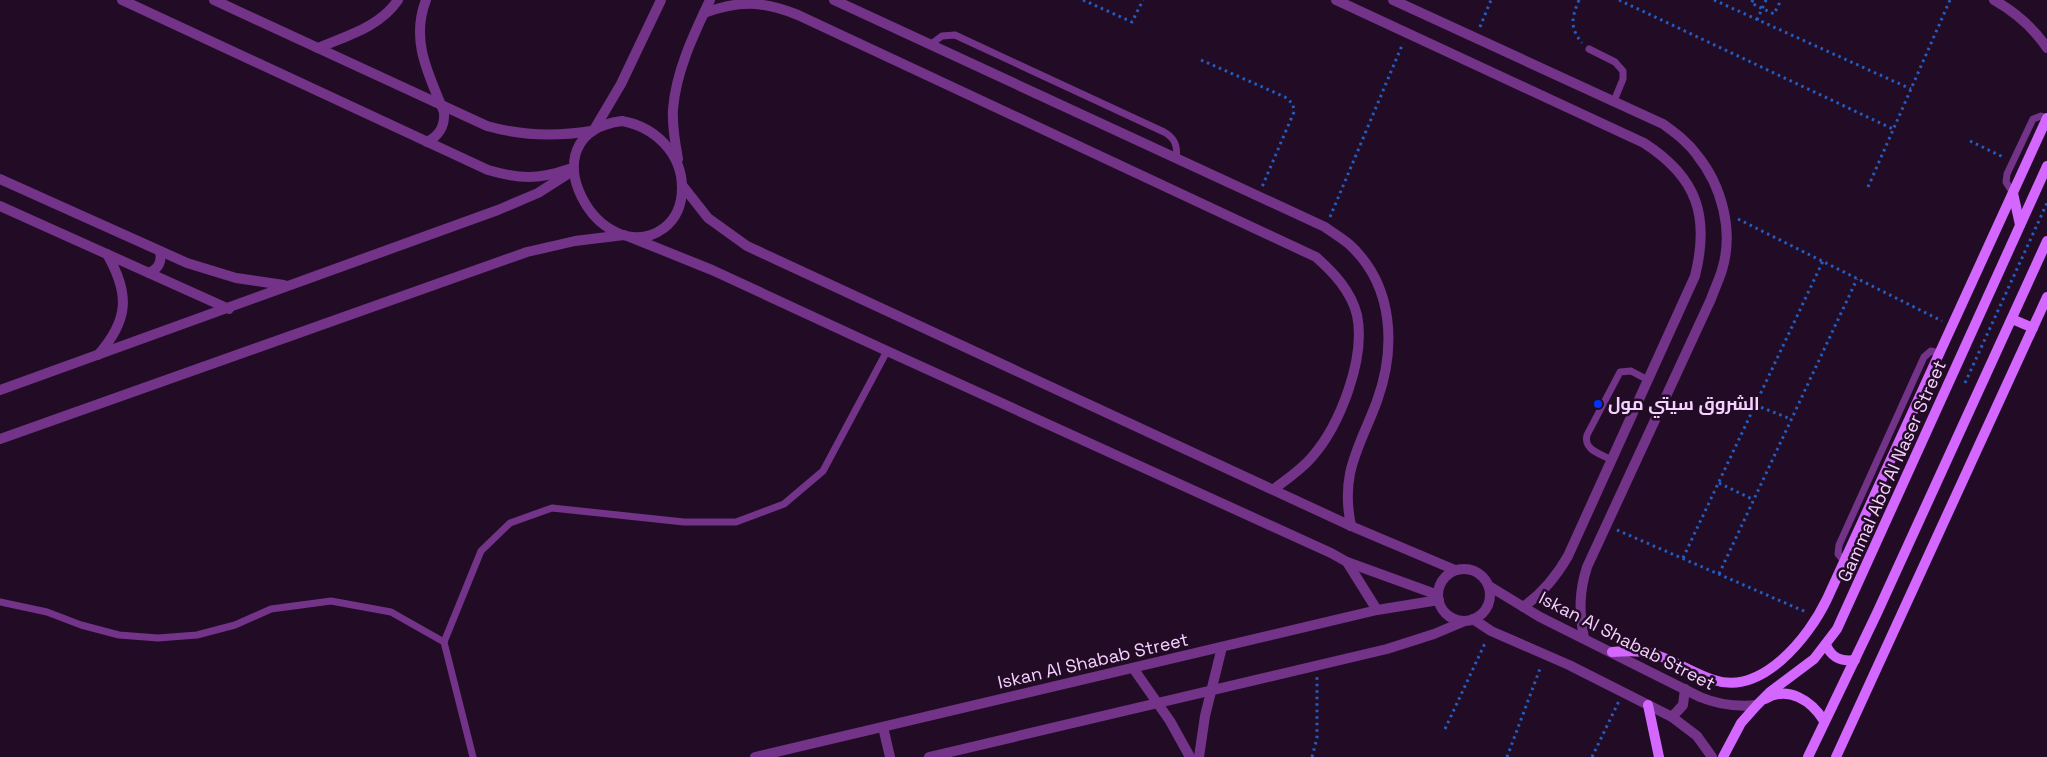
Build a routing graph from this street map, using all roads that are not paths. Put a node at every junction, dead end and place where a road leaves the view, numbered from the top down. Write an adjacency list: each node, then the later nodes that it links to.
1 (122, 0): 20 (street)
2 (214, 0): 13 (street)
3 (398, 0): 13 (street)
4 (426, 0): 17 (street)
5 (661, 0): 19 (street)
6 (710, 0): 11 (street)
7 (834, 0): 12 (street)
8 (1336, 0): 42 (street)
9 (1393, 0): 16 (street)
10 (1994, 0): 14 (street)
11 (704, 12): 23 (street); 46 (street)
12 (931, 44): 21 (street); 21 (lane)
13 (318, 48): 17 (street)
14 (2047, 48)
15 (1589, 50): 16 (lane)
16 (1614, 101): 56 (street)
17 (441, 106): 19 (street); 20 (street)
18 (2047, 118): 27 (main road); 27 (lane)
19 (593, 130): 23 (street); 24 (street)
20 (427, 142): 24 (street)
21 (1176, 158): 47 (street)
22 (2047, 166): 29 (main road, Gammal Abd Al Naser Street)
23 (680, 168): 26 (street)
24 (574, 169): 30 (street); 35 (street)
25 (0, 179): 32 (street)
26 (682, 185): 30 (street); 46 (street)
27 (2013, 193): 29 (main road); 60 (main road)
28 (0, 206): 33 (street)
29 (2020, 225): 58 (main road, Gammal Abd Al Naser Street)
30 (627, 236): 40 (street); 44 (street)
31 (2047, 241): 38 (main road)
32 (160, 251): 34 (street); 35 (street)
33 (107, 254): 34 (street); 41 (street)
34 (149, 273): 37 (street)
35 (287, 286): 37 (street)
36 (2047, 297): 39 (main road)
37 (229, 308): 41 (street)
38 (2012, 318): 39 (main road); 61 (main road)
39 (2033, 328): 81 (main road)
40 (887, 351): 48 (street); 57 (lane)
41 (98, 355): 43 (street)
42 (1648, 380): 45 (street); 45 (lane)
43 (0, 390)
44 (0, 439)
45 (1612, 460): 53 (street)
46 (1274, 489): 47 (street)
47 (1351, 526): 49 (street)
48 (1347, 562): 51 (street); 54 (street)
49 (1455, 570): 50 (street); 51 (street)
50 (1489, 586): 53 (street, Iskan Al Shabab Street); 55 (street)
51 (1438, 598): 54 (street, Iskan Al Shabab Street); 55 (street)
52 (0, 602): 57 (lane)
53 (1523, 607): 56 (street, Iskan Al Shabab Street)
54 (1378, 610): 59 (street, Iskan Al Shabab Street)
55 (1469, 620): 64 (street); 66 (street)
56 (1584, 638): 60 (street, Iskan Al Shabab Street)
57 (444, 642): 71 (lane)
58 (1826, 645): 61 (main road); 67 (main road, Gammal Abd Al Naser Street)
59 (1222, 647): 62 (street, Iskan Al Shabab Street); 64 (street)
60 (1612, 652): 63 (street, Iskan Al Shabab Street)
61 (1855, 660): 69 (main road)
62 (1133, 668): 65 (street); 70 (street, Iskan Al Shabab Street)
63 (1685, 689): 67 (street, Iskan Al Shabab Street); 68 (street)
64 (1212, 691): 65 (street); 76 (street)
65 (1158, 703): 74 (street); 75 (street)
66 (1648, 705): 68 (street); 77 (main road)
67 (1757, 705): 69 (main road); 79 (main road, Gammal Abd Al Naser Street)
68 (1672, 717): 78 (street)
69 (1824, 721): 80 (main road)
70 (883, 727): 72 (street, Iskan Al Shabab Street); 73 (street)
71 (473, 757)
72 (755, 757)
73 (890, 757)
74 (930, 757)
75 (1190, 757)
76 (1199, 757)
77 (1659, 757)
78 (1712, 757)
79 (1723, 757)
80 (1808, 757)
81 (1836, 757)

